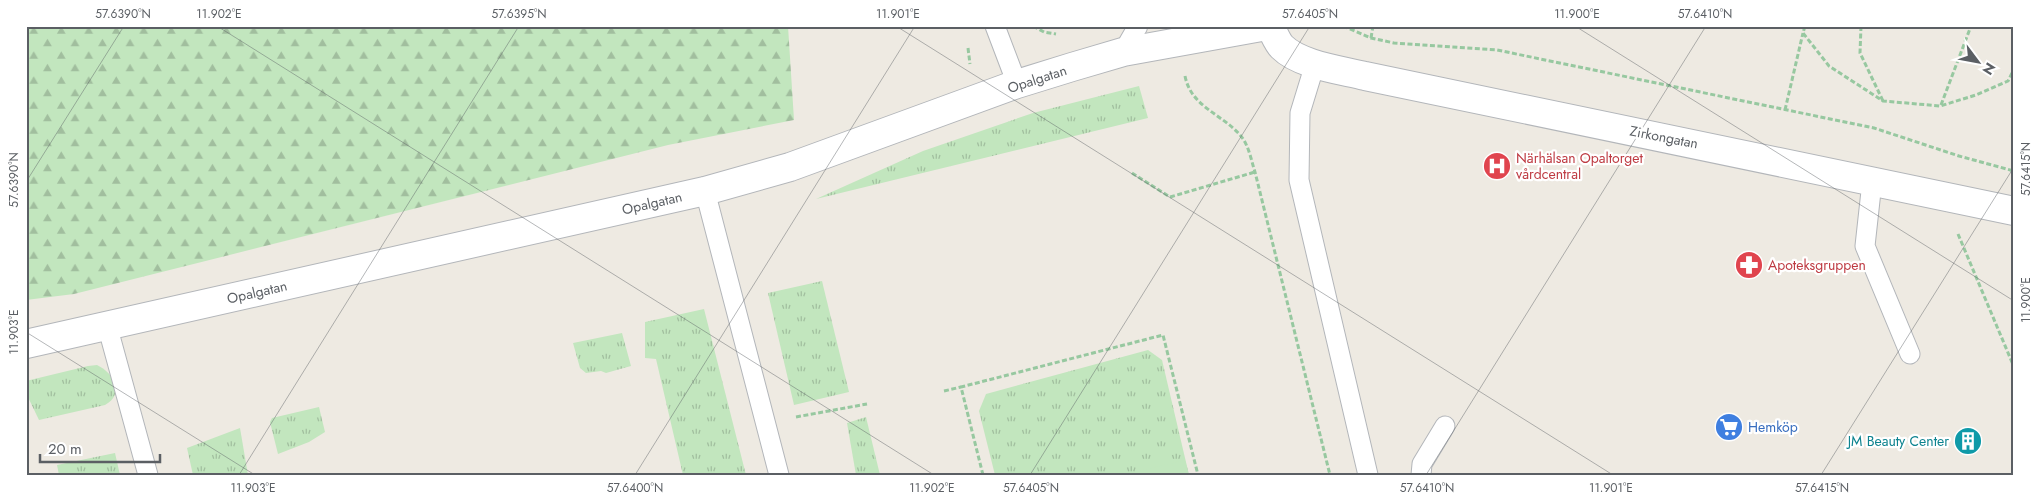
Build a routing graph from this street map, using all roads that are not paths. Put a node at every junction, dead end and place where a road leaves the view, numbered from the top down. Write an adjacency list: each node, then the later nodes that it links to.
1 (995, 26): 6 (lane)
2 (1138, 26): 4 (lane)
3 (1268, 26): 4 (street, Opalgatan); 5 (street, Zirkongatan)
4 (1123, 52): 6 (street, Opalgatan)
5 (1315, 64): 7 (street, Zirkongatan); 16 (lane)
6 (1017, 84): 8 (street, Opalgatan)
7 (1872, 182): 9 (street, Zirkongatan); 12 (lane)
8 (705, 191): 10 (street, Opalgatan); 15 (lane)
9 (2014, 211)
10 (107, 325): 11 (street, Opalgatan); 14 (lane)
11 (26, 344)
12 (1910, 354)
13 (1445, 426): 17 (lane)
14 (148, 475)
15 (779, 475)
16 (1368, 475)
17 (1422, 475)

